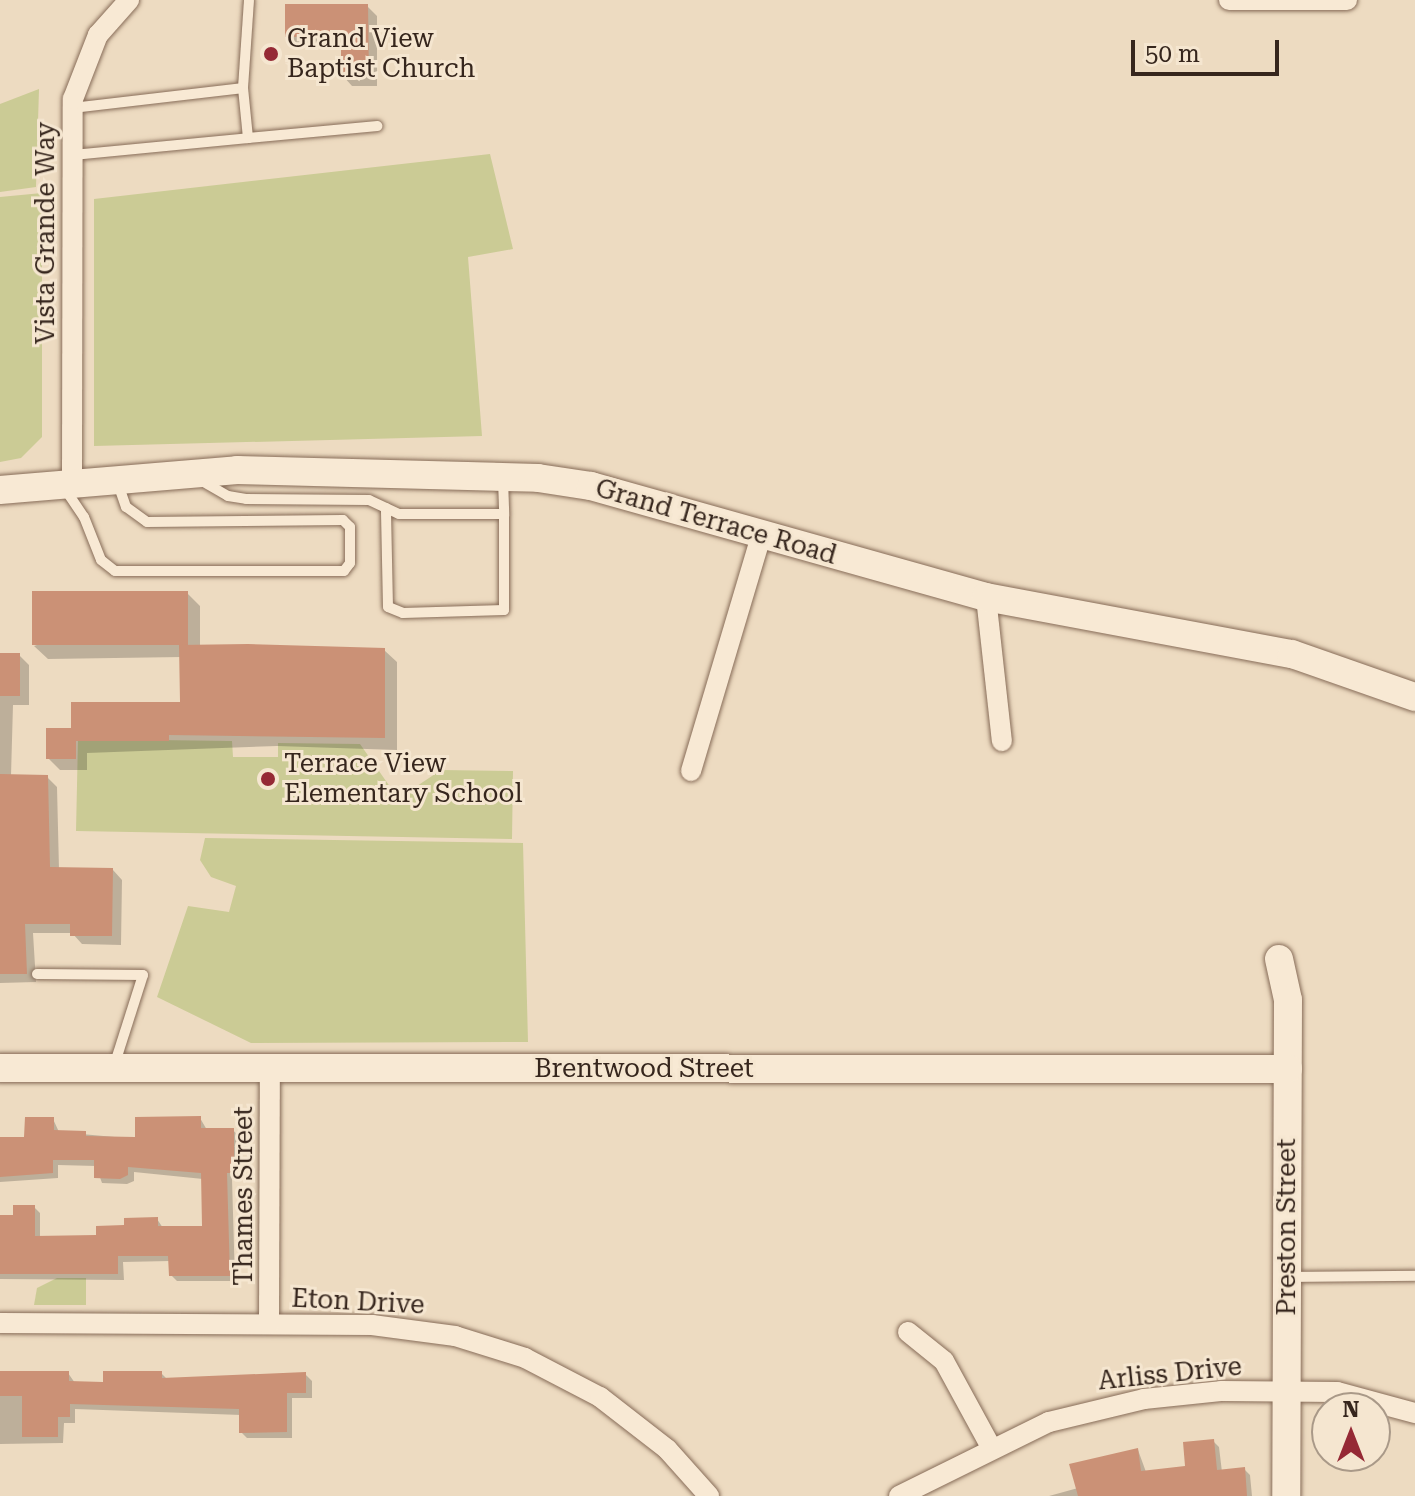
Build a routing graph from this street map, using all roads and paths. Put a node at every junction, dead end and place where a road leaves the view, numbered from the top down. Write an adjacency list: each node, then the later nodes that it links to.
1 (129, 0): 6 (street, Vista Grande Way)
2 (249, 0): 5 (lane)
3 (1229, 0): 4 (street)
4 (1347, 0)
5 (243, 88): 6 (lane); 8 (lane)
6 (73, 108): 9 (street, Vista Grande Way)
7 (377, 126): 8 (lane)
8 (248, 138): 9 (lane)
9 (71, 156): 12 (street, Vista Grande Way)
10 (503, 477): 14 (street, Grand Terrace Road); 15 (lane); 16 (street, Grand Terrace Road)
11 (116, 480): 12 (street, Grand Terrace Road); 12 (lane); 14 (street, Grand Terrace Road)
12 (67, 484): 13 (street, Grand Terrace Road)
13 (0, 490)
14 (380, 492): 15 (lane); 15 (lane)
15 (504, 514)
16 (761, 536): 17 (street, Grand Terrace Road); 20 (street)
17 (986, 597): 18 (street, Grand Terrace Road); 19 (street)
18 (1415, 697)
19 (1002, 741)
20 (691, 771)
21 (1279, 959): 26 (street, Preston Street)
22 (37, 974): 24 (lane)
23 (0, 1068): 24 (street, Brentwood Street)
24 (113, 1068): 25 (street, Brentwood Street)
25 (270, 1068): 26 (street, Brentwood Street); 30 (street, Thames Street)
26 (1288, 1069): 28 (street, Preston Street)
27 (1415, 1276): 28 (lane)
28 (1287, 1277): 32 (street, Preston Street)
29 (0, 1323): 30 (street, Eton Drive)
30 (269, 1324): 35 (street, Eton Drive)
31 (908, 1332): 34 (street)
32 (1287, 1391): 33 (street, Arliss Drive); 34 (street, Arliss Drive); 37 (street, Preston Street)
33 (1415, 1413)
34 (992, 1449): 36 (street, Arliss Drive)
35 (709, 1496)
36 (899, 1496)
37 (1286, 1496)

